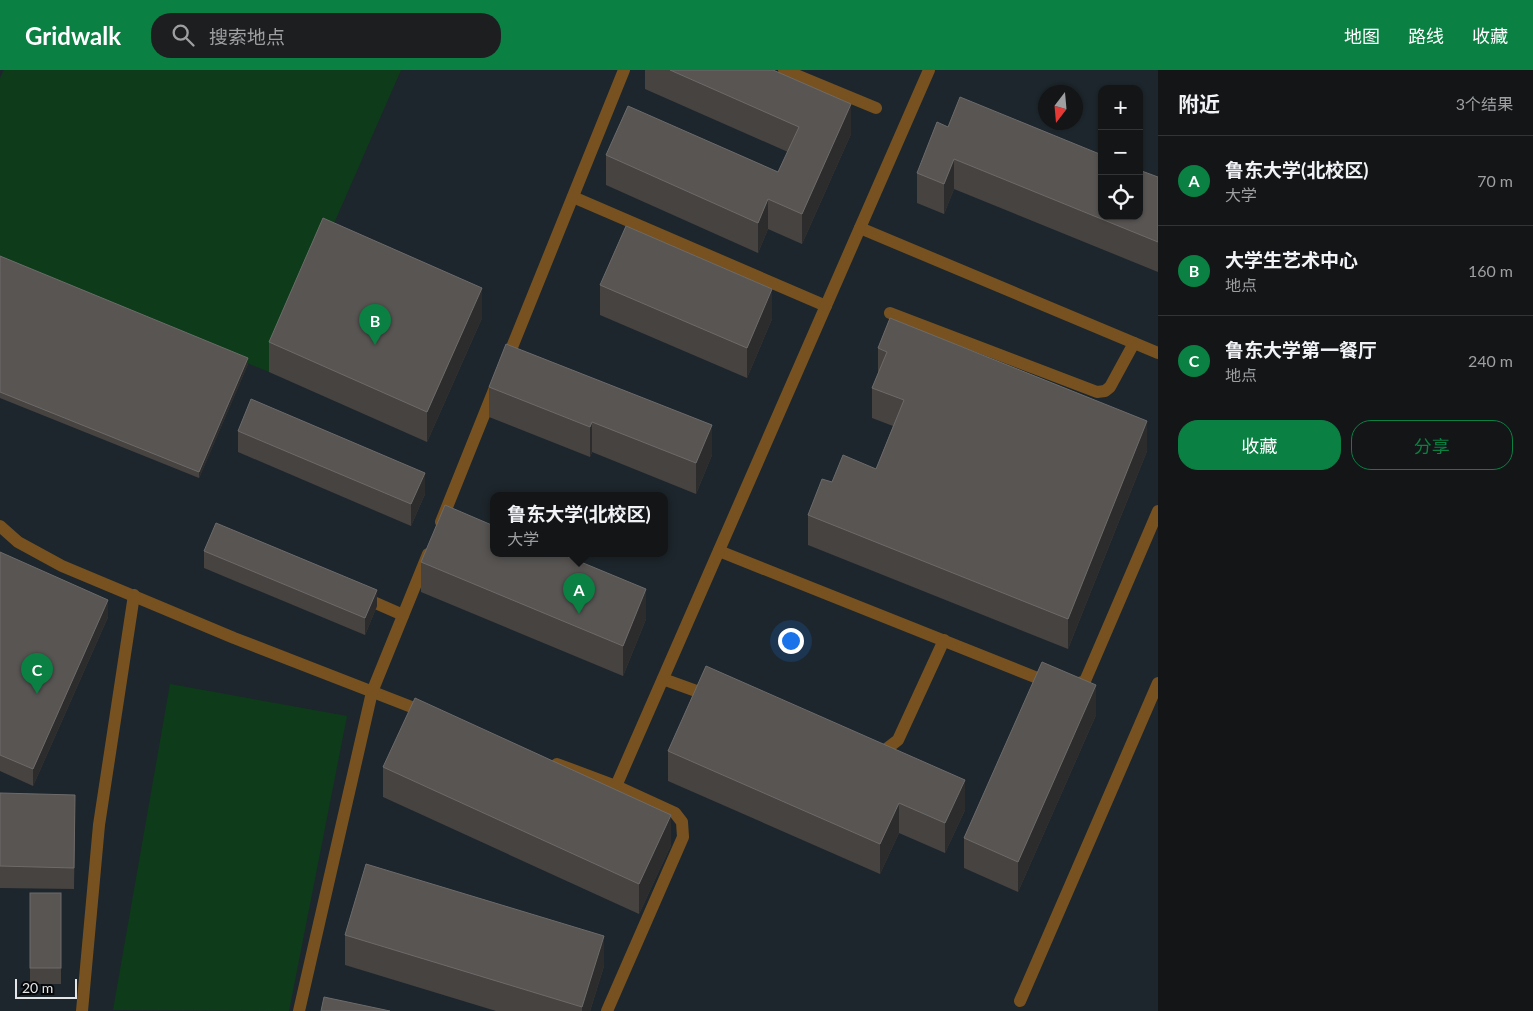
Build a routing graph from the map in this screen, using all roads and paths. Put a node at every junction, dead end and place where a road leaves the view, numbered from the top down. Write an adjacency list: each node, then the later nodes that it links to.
1 (624, 70): 5 (lane)
2 (784, 70): 4 (lane)
3 (929, 70): 6 (lane)
4 (876, 108)
5 (573, 197): 7 (lane); 16 (lane)
6 (860, 228): 7 (lane); 9 (lane)
7 (826, 306): 13 (lane)
8 (890, 313): 9 (lane)
9 (1134, 343): 10 (lane)
10 (1158, 353)
11 (1158, 511): 17 (lane)
12 (0, 526): 15 (lane)
13 (719, 551): 17 (lane); 18 (lane)
14 (348, 591): 16 (lane)
15 (134, 595): 20 (lane); 27 (lane)
16 (403, 614): 20 (lane)
17 (944, 640): 23 (lane)
18 (663, 678): 21 (lane); 25 (lane)
19 (1158, 683): 26 (lane)
20 (372, 692): 22 (lane); 28 (lane)
21 (718, 698)
22 (435, 716)
23 (864, 751)
24 (544, 758): 25 (lane)
25 (616, 786): 29 (lane)
26 (1020, 1001)
27 (82, 1011)
28 (299, 1011)
29 (607, 1011)

